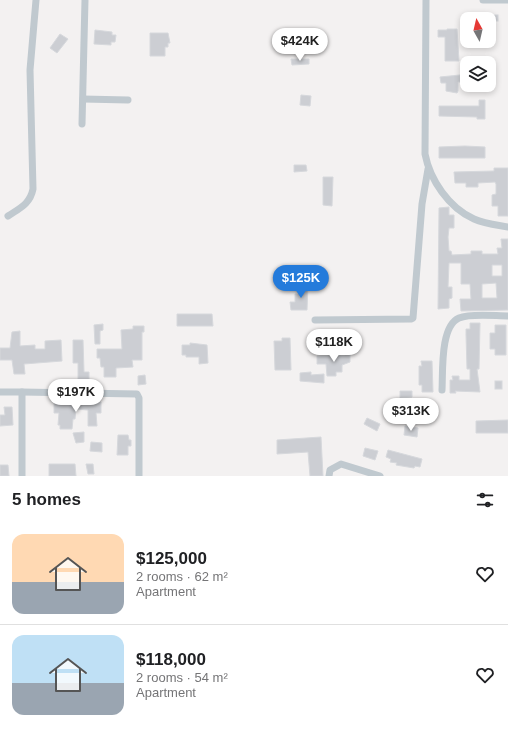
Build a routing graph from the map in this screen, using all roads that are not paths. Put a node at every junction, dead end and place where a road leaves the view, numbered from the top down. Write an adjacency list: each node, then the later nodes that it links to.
1 (36, 0): 11 (street)
2 (85, 0): 7 (street)
3 (426, 0): 10 (street)
4 (483, 0): 5 (street)
5 (497, 0): 6 (street)
6 (508, 0)
7 (82, 100): 8 (street); 9 (street)
8 (128, 100)
9 (82, 124)
10 (428, 170): 12 (street); 14 (street)
11 (8, 216)
12 (508, 227)
13 (508, 316): 15 (street)
14 (315, 320)
15 (442, 390)
16 (0, 392): 17 (street)
17 (22, 392): 18 (street); 19 (street)
18 (22, 476)
19 (139, 476)
20 (329, 476): 21 (street)
21 (380, 476)

